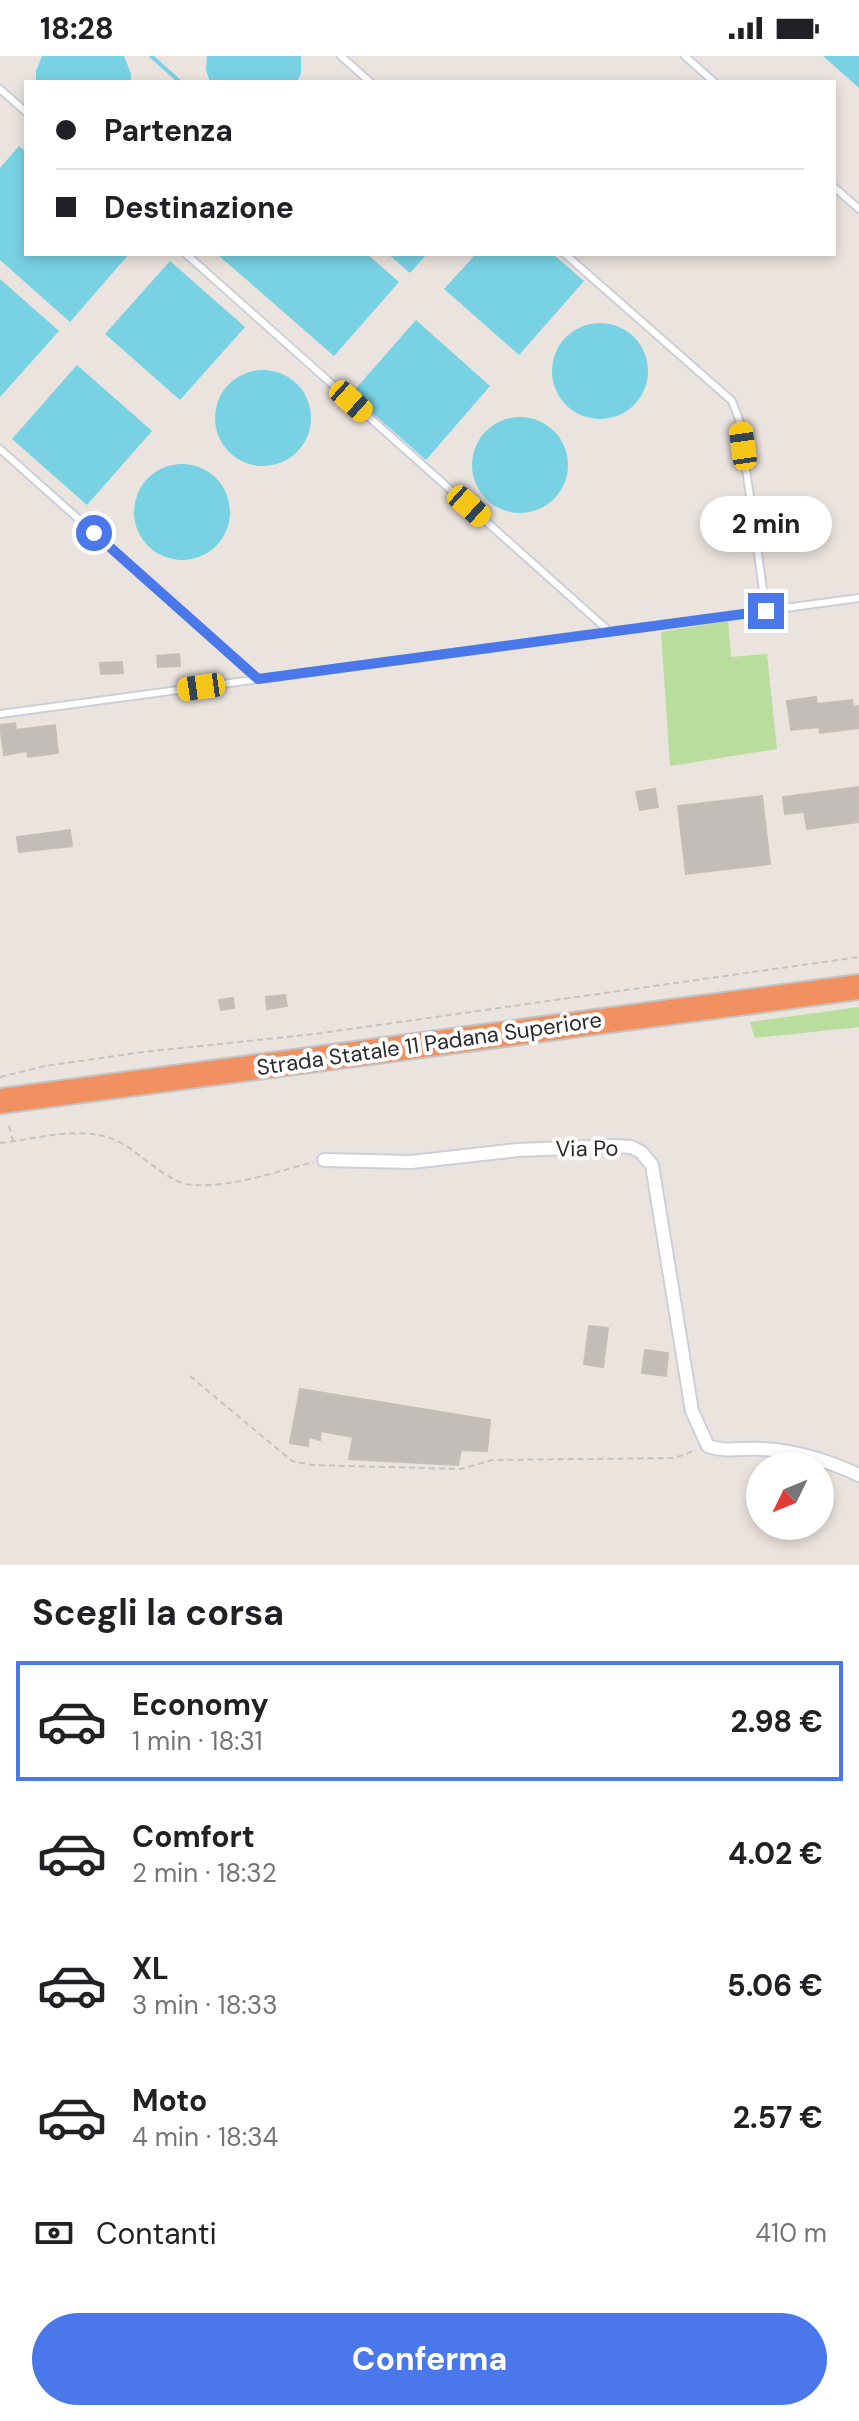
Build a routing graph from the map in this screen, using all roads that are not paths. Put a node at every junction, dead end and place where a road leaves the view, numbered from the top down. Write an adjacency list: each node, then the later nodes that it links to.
1 (341, 56): 3 (lane)
2 (685, 56): 4 (lane)
3 (368, 80)
4 (712, 80)
5 (0, 89): 6 (lane)
6 (7, 95): 7 (lane); 8 (lane)
7 (0, 103)
8 (24, 110)
9 (836, 189): 10 (lane)
10 (859, 209)
11 (188, 256): 16 (lane)
12 (567, 256): 15 (lane)
13 (0, 449): 17 (lane)
14 (859, 598): 15 (lane)
15 (766, 611): 16 (lane)
16 (610, 632): 17 (lane)
17 (258, 679): 18 (lane)
18 (0, 714)
19 (859, 987): 21 (highway, Strada Statale 11 Padana Superiore)
20 (859, 1002): 22 (highway, Strada Statale 11 Padana Superiore)
21 (0, 1101)
22 (5, 1120)
23 (324, 1160): 24 (street, Via Po)
24 (859, 1475)

